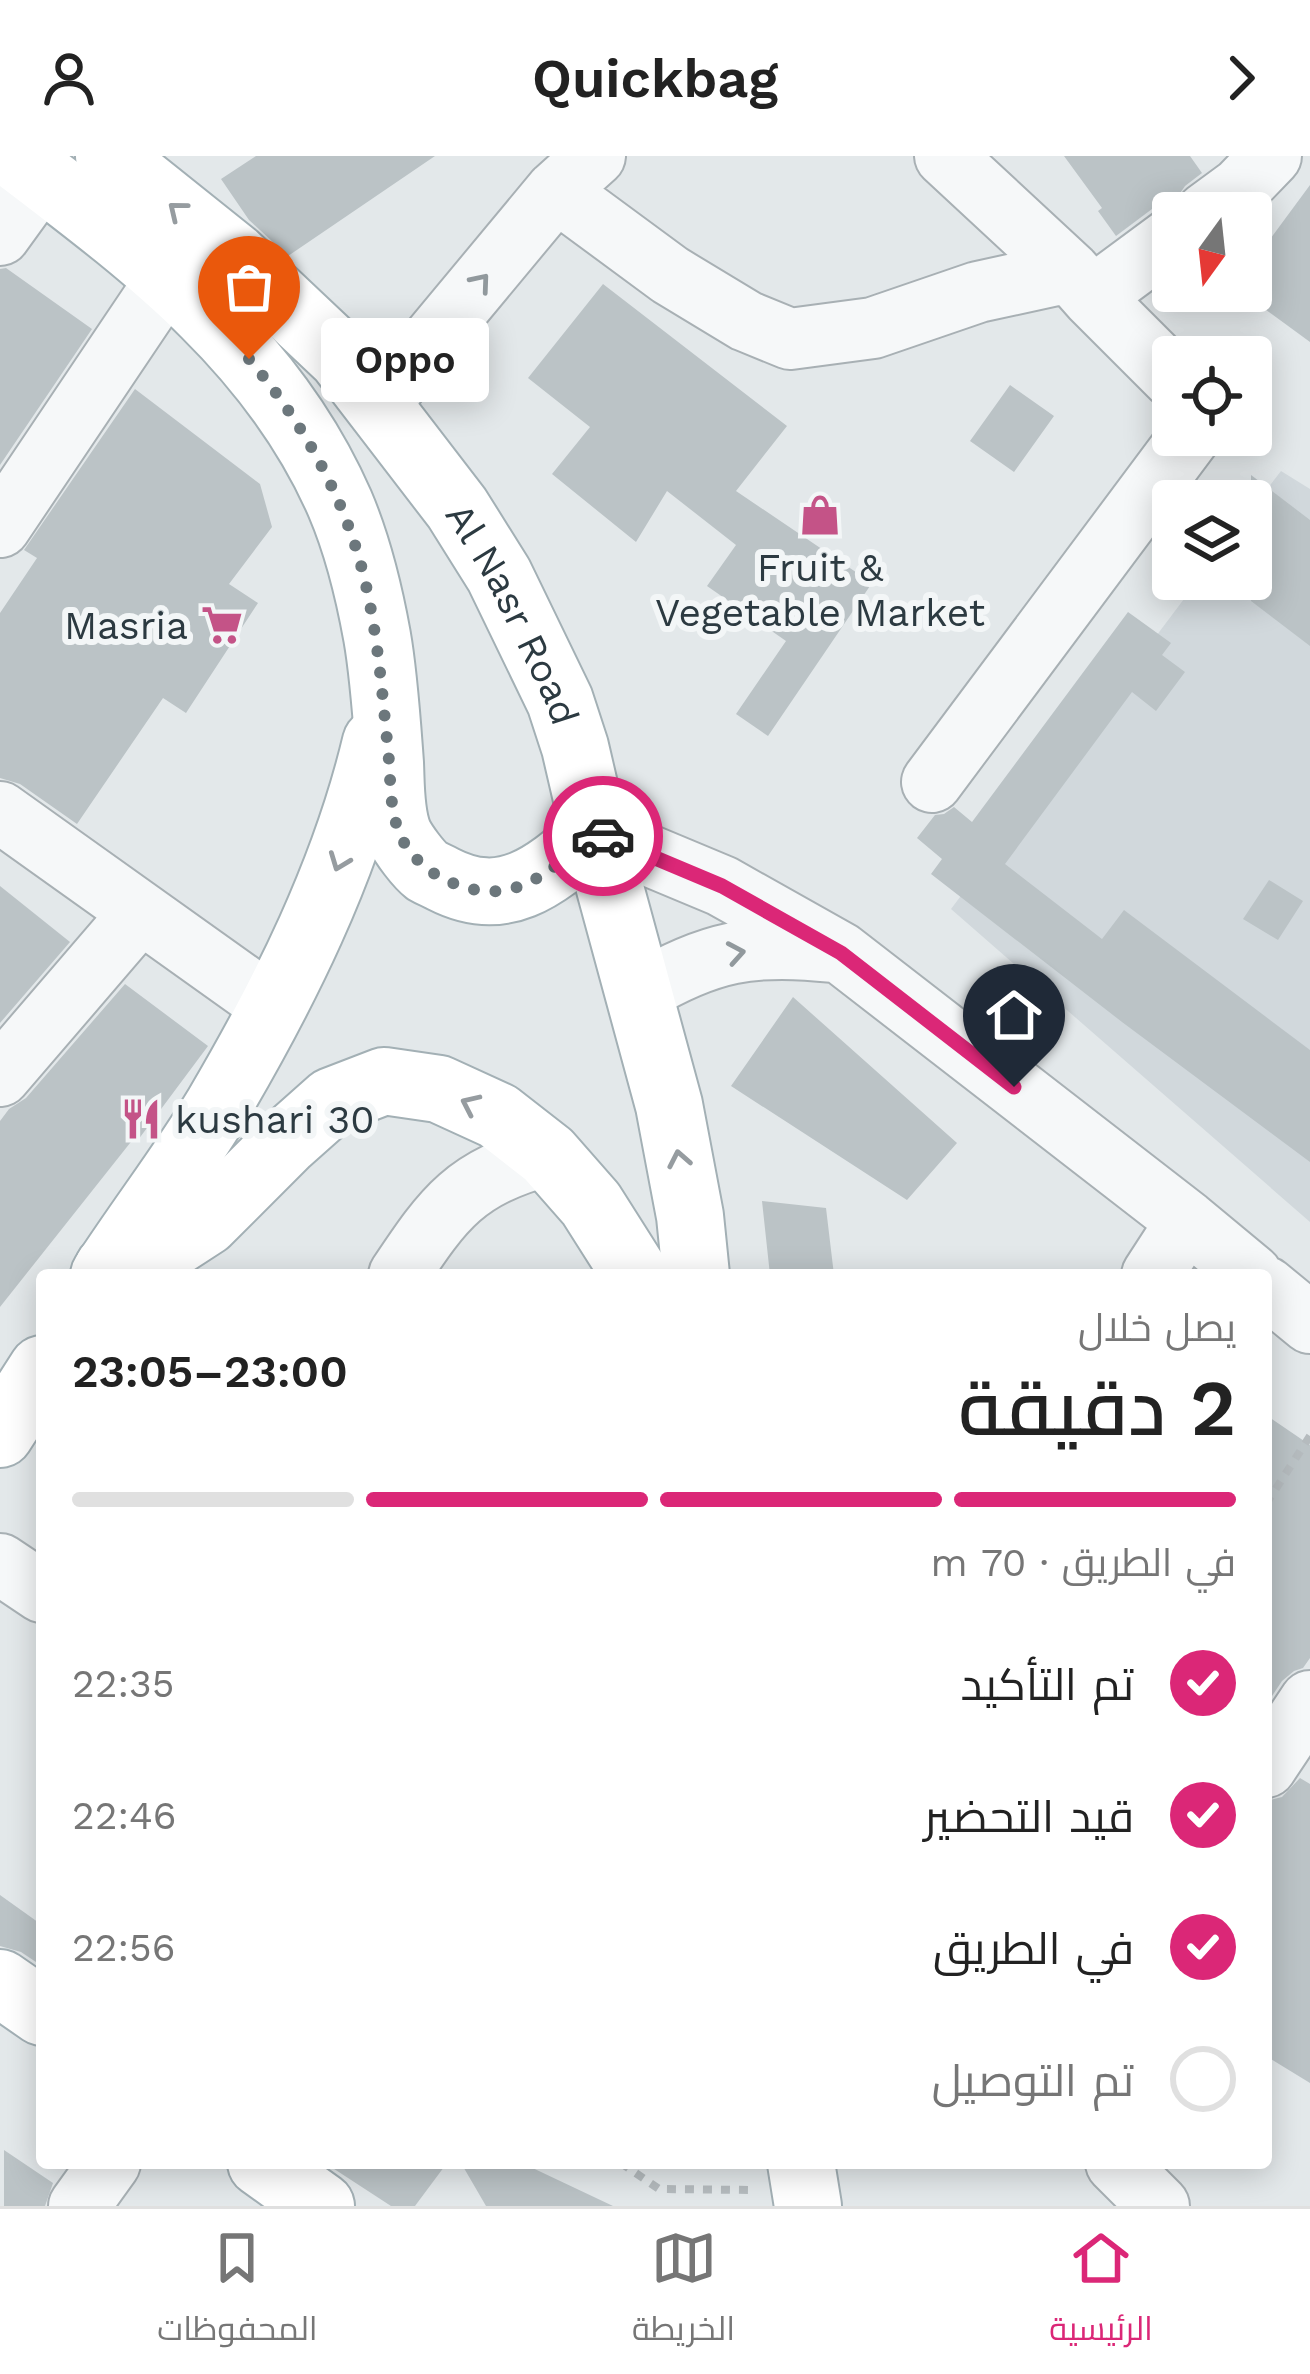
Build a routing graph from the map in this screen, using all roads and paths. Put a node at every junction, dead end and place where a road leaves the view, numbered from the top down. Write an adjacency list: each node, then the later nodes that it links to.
1 (109, 156): 10 (main road, Al Nasr Road, one-way to 1)
2 (945, 156): 8 (street)
3 (28, 166): 5 (street); 7 (main road)
4 (576, 173): 8 (street); 10 (street, one-way to 4)
5 (0, 235)
6 (1152, 248): 8 (street)
7 (168, 277): 12 (street); 13 (main road)
8 (1081, 284): 9 (street)
9 (1152, 357)
10 (379, 404): 16 (main road, Al Nasr Road)
11 (1175, 456): 14 (street)
12 (0, 527)
13 (383, 710): 16 (main road); 20 (main road, one-way to 20)
14 (932, 782)
15 (2, 817): 17 (street)
16 (596, 833): 18 (street); 19 (main road, Al Nasr Road)
17 (140, 914): 20 (street); 21 (street)
18 (841, 953): 19 (street, one-way to 18); 23 (street)
19 (639, 992): 28 (main road, Al Nasr Road, one-way to 19)
20 (272, 1006): 24 (main road)
21 (0, 1076)
22 (548, 1155): 25 (main road, one-way to 25); 26 (street); 27 (main road)
23 (1187, 1221): 29 (street); 30 (street)
24 (108, 1269)
25 (114, 1269)
26 (403, 1269)
27 (632, 1269)
28 (695, 1269)
29 (1156, 1269)
30 (1245, 1269)
31 (1272, 1292): 32 (street)
32 (1310, 1323)
33 (36, 1379): 34 (main road)
34 (0, 1434)
35 (1310, 1436): 36 (path)
36 (1272, 1495)
37 (0, 1564): 38 (street)
38 (36, 1588)
39 (1310, 1701): 40 (street)
40 (1272, 1758)
41 (0, 1983): 42 (main road)
42 (36, 2008)
43 (106, 2169): 48 (street)
44 (269, 2169): 49 (main road)
45 (630, 2169): 47 (path)
46 (1122, 2169): 50 (street)
47 (805, 2191)
48 (80, 2206)
49 (321, 2206)
50 (1159, 2206)

